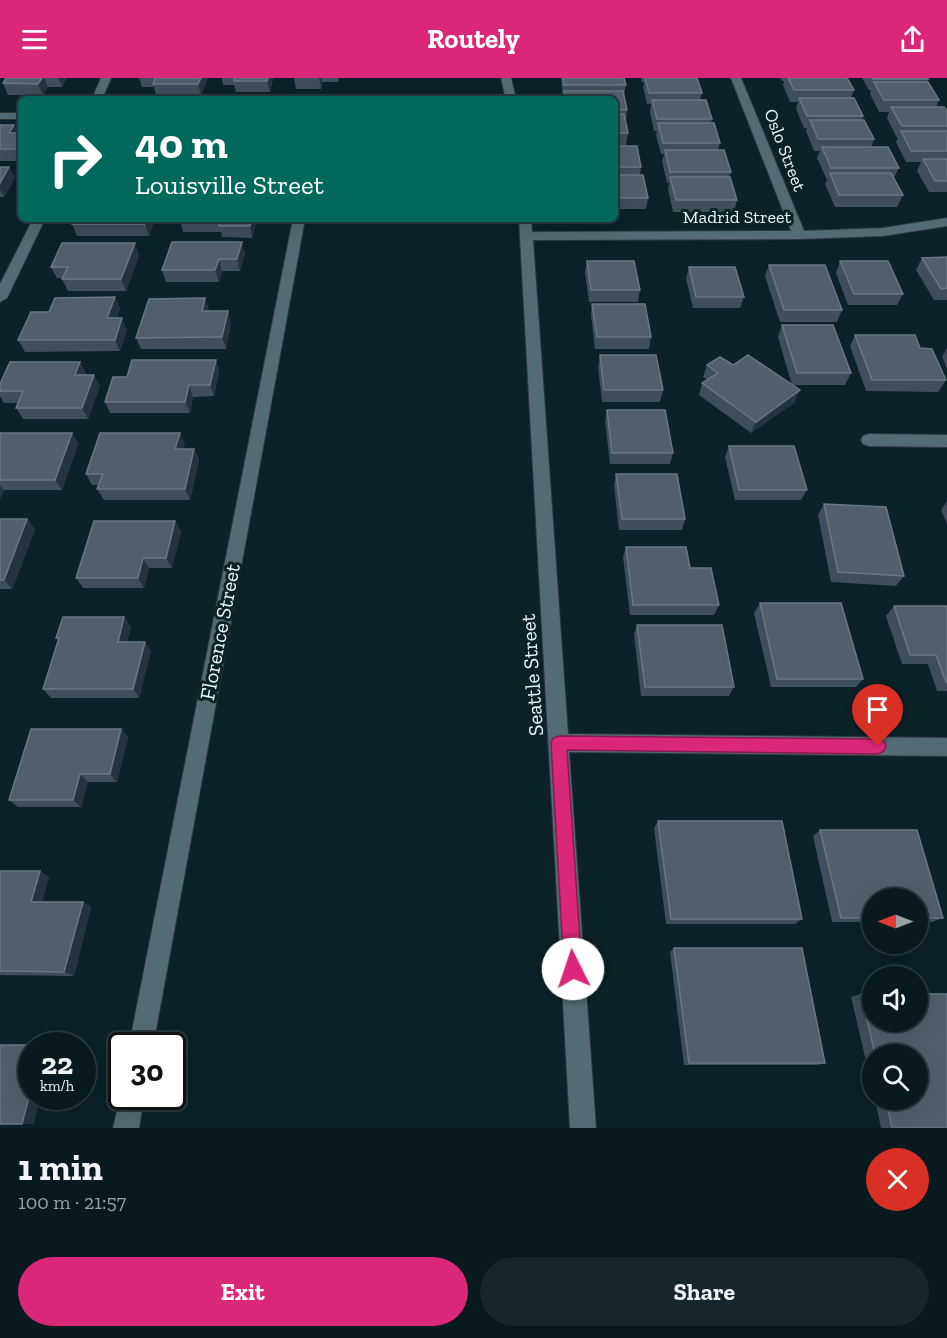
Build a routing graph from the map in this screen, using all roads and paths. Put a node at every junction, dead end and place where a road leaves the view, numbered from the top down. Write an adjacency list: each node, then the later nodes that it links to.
1 (106, 78): 4 (street)
2 (506, 78): 5 (street)
3 (736, 78): 12 (street, Oslo Street)
4 (98, 96)
5 (510, 96)
6 (0, 116): 7 (street)
7 (18, 116)
8 (38, 222): 13 (street)
9 (298, 222): 18 (street, Florence Street)
10 (947, 222): 12 (street, Madrid Street)
11 (526, 228): 12 (street, Madrid Street); 16 (street, Seattle Street)
12 (798, 235)
13 (0, 298)
14 (869, 441): 15 (street)
15 (947, 441)
16 (559, 743): 17 (street); 21 (street, Seattle Street)
17 (947, 747)
18 (144, 1032)
19 (129, 1110): 20 (street)
20 (126, 1128)
21 (583, 1128)

